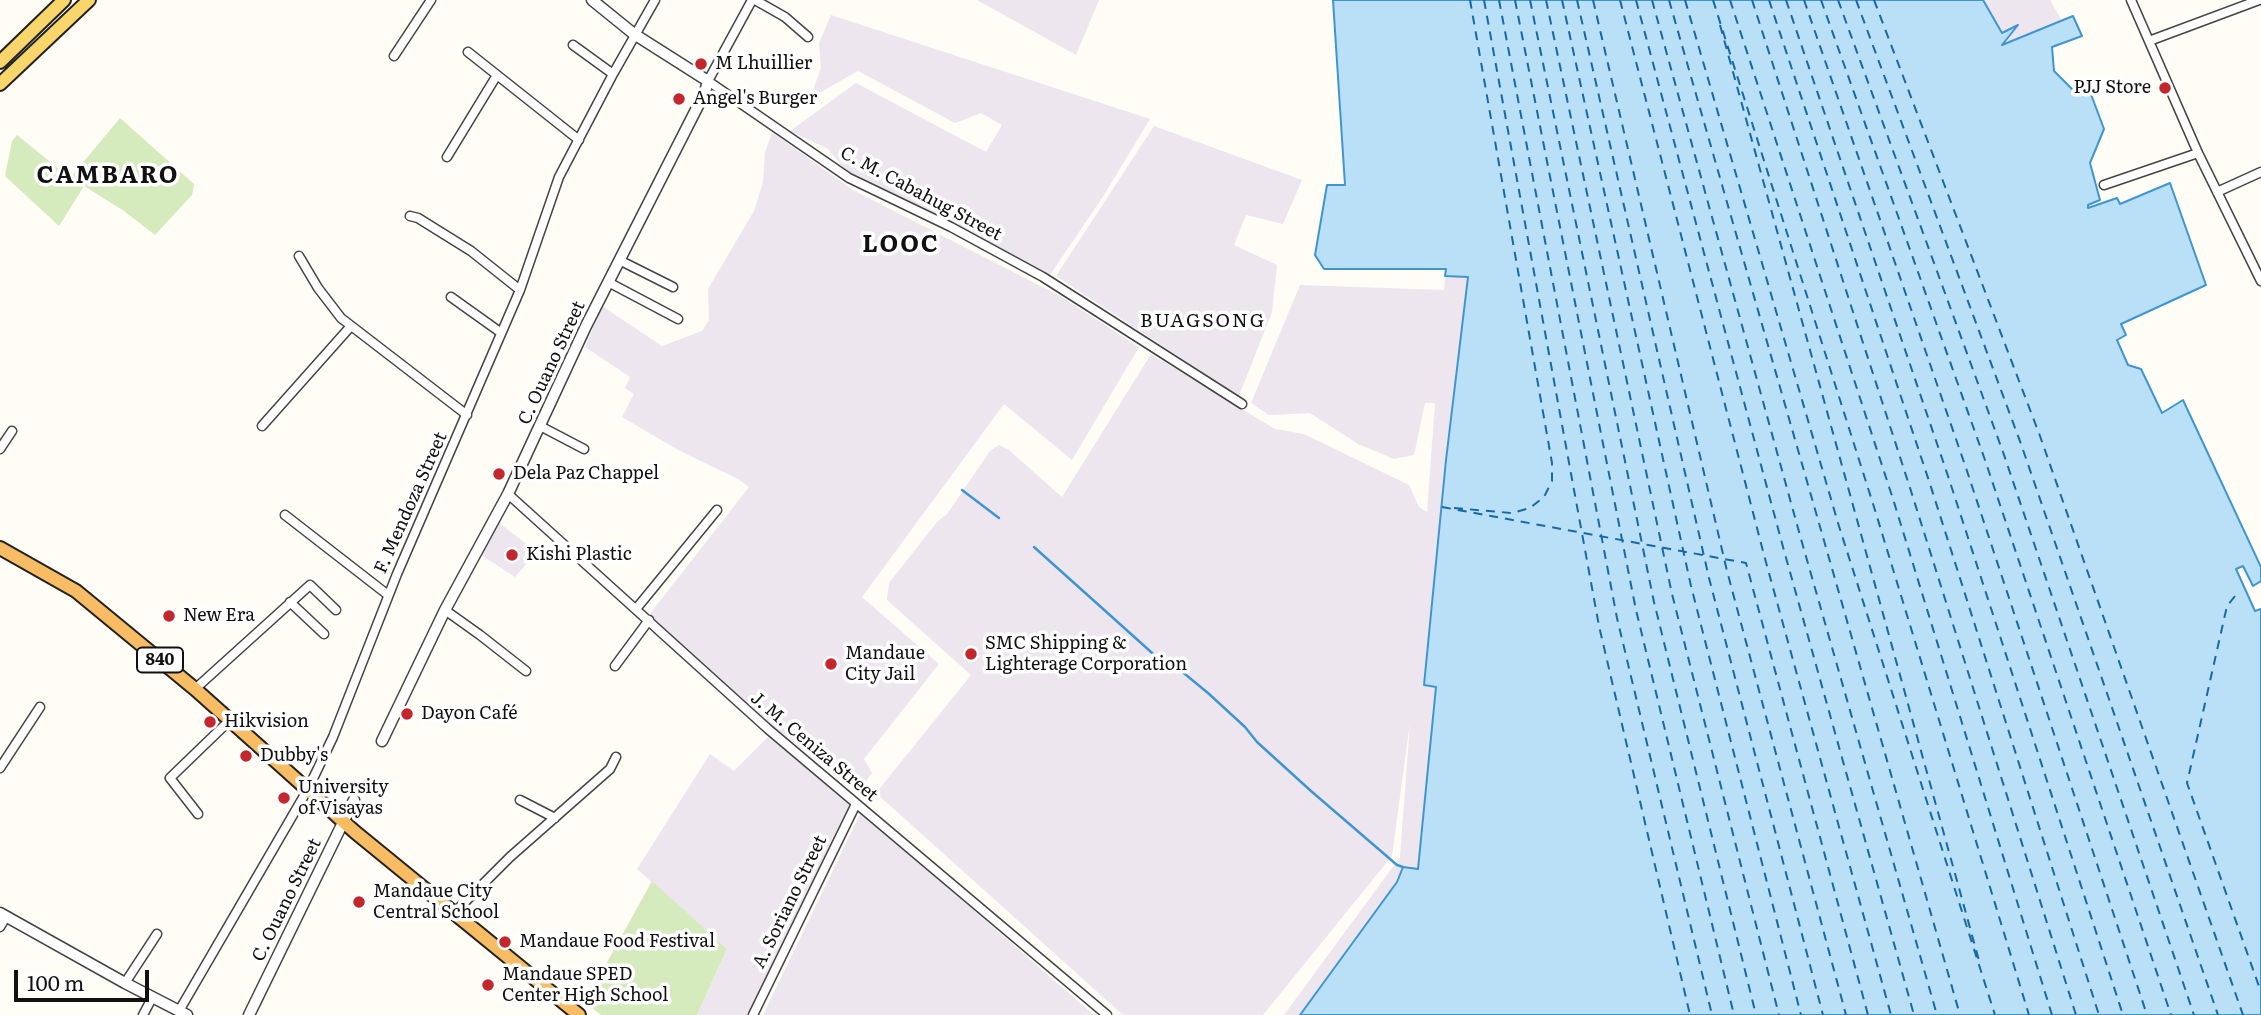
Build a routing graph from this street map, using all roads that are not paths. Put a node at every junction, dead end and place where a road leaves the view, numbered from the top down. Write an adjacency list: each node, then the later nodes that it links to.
1 (64, 0): 15 (main road)
2 (89, 0): 19 (main road)
3 (431, 0): 14 (street)
4 (592, 0): 9 (street, C. M. Cabahug Street)
5 (655, 0): 9 (street, F. Mendoza Street)
6 (753, 0): 10 (street); 18 (street, C. Ouano Street)
7 (2131, 0): 11 (street)
8 (2259, 0): 11 (street)
9 (634, 34): 16 (street, F. Mendoza Street); 18 (street, C. M. Cabahug Street)
10 (808, 37)
11 (2149, 41): 21 (street)
12 (573, 45): 16 (street)
13 (468, 52): 17 (street)
14 (394, 56)
15 (0, 62)
16 (613, 74): 20 (street, F. Mendoza Street)
17 (497, 75): 20 (street); 22 (street)
18 (708, 81): 28 (street, C. Ouano Street); 37 (street, C. M. Cabahug Street)
19 (0, 84)
20 (579, 140): 32 (street, F. Mendoza Street)
21 (2198, 153): 24 (street); 25 (street)
22 (447, 157)
23 (2261, 172): 25 (street)
24 (2104, 185)
25 (2217, 192): 29 (street)
26 (410, 216): 32 (street)
27 (299, 256): 35 (street)
28 (619, 260): 30 (street, C. Ouano Street); 31 (street)
29 (2261, 281)
30 (608, 282): 34 (street); 40 (street, C. Ouano Street)
31 (673, 287)
32 (520, 290): 36 (street, F. Mendoza Street)
33 (451, 297): 36 (street)
34 (678, 319)
35 (351, 325): 38 (street); 39 (street)
36 (500, 332): 38 (street, F. Mendoza Street)
37 (1242, 404)
38 (467, 415): 48 (street, F. Mendoza Street)
39 (262, 426)
40 (540, 426): 43 (street); 44 (street, C. Ouano Street)
41 (12, 430): 42 (street)
42 (0, 449)
43 (584, 449)
44 (508, 494): 50 (street, J. M. Ceniza Street); 52 (street, C. Ouano Street)
45 (717, 510): 50 (street)
46 (285, 515): 48 (street)
47 (0, 548): 57 (highway, 840)
48 (388, 594): 63 (street, F. Mendoza Street)
49 (290, 602): 51 (street); 54 (street); 57 (street)
50 (636, 609): 53 (street, J. M. Ceniza Street)
51 (336, 610)
52 (445, 610): 56 (street); 60 (street, C. Ouano Street)
53 (649, 621): 55 (street); 66 (street, J. M. Ceniza Street)
54 (324, 634)
55 (615, 666)
56 (526, 671)
57 (195, 689): 59 (highway, 840)
58 (40, 707): 62 (street)
59 (229, 721): 63 (highway, 840); 67 (street)
60 (382, 741)
61 (616, 757): 68 (street)
62 (0, 768)
63 (308, 789): 69 (highway, 840); 76 (street, F. Mendoza Street)
64 (354, 800): 69 (street, C. Ouano Street)
65 (520, 800): 68 (street)
66 (856, 804): 80 (street, A. Soriano Street); 81 (street, J. M. Ceniza Street)
67 (198, 814)
68 (555, 818): 70 (street)
69 (343, 821): 70 (highway, 840); 78 (street, C. Ouano Street)
70 (454, 913): 79 (highway, 840)
71 (3, 915): 72 (street); 74 (street)
72 (0, 927)
73 (157, 934): 74 (street)
74 (125, 984): 75 (street)
75 (152, 998): 76 (street); 77 (street)
76 (183, 1013)
77 (143, 1015)
78 (249, 1015)
79 (579, 1015)
80 (753, 1015)
81 (1107, 1015)

